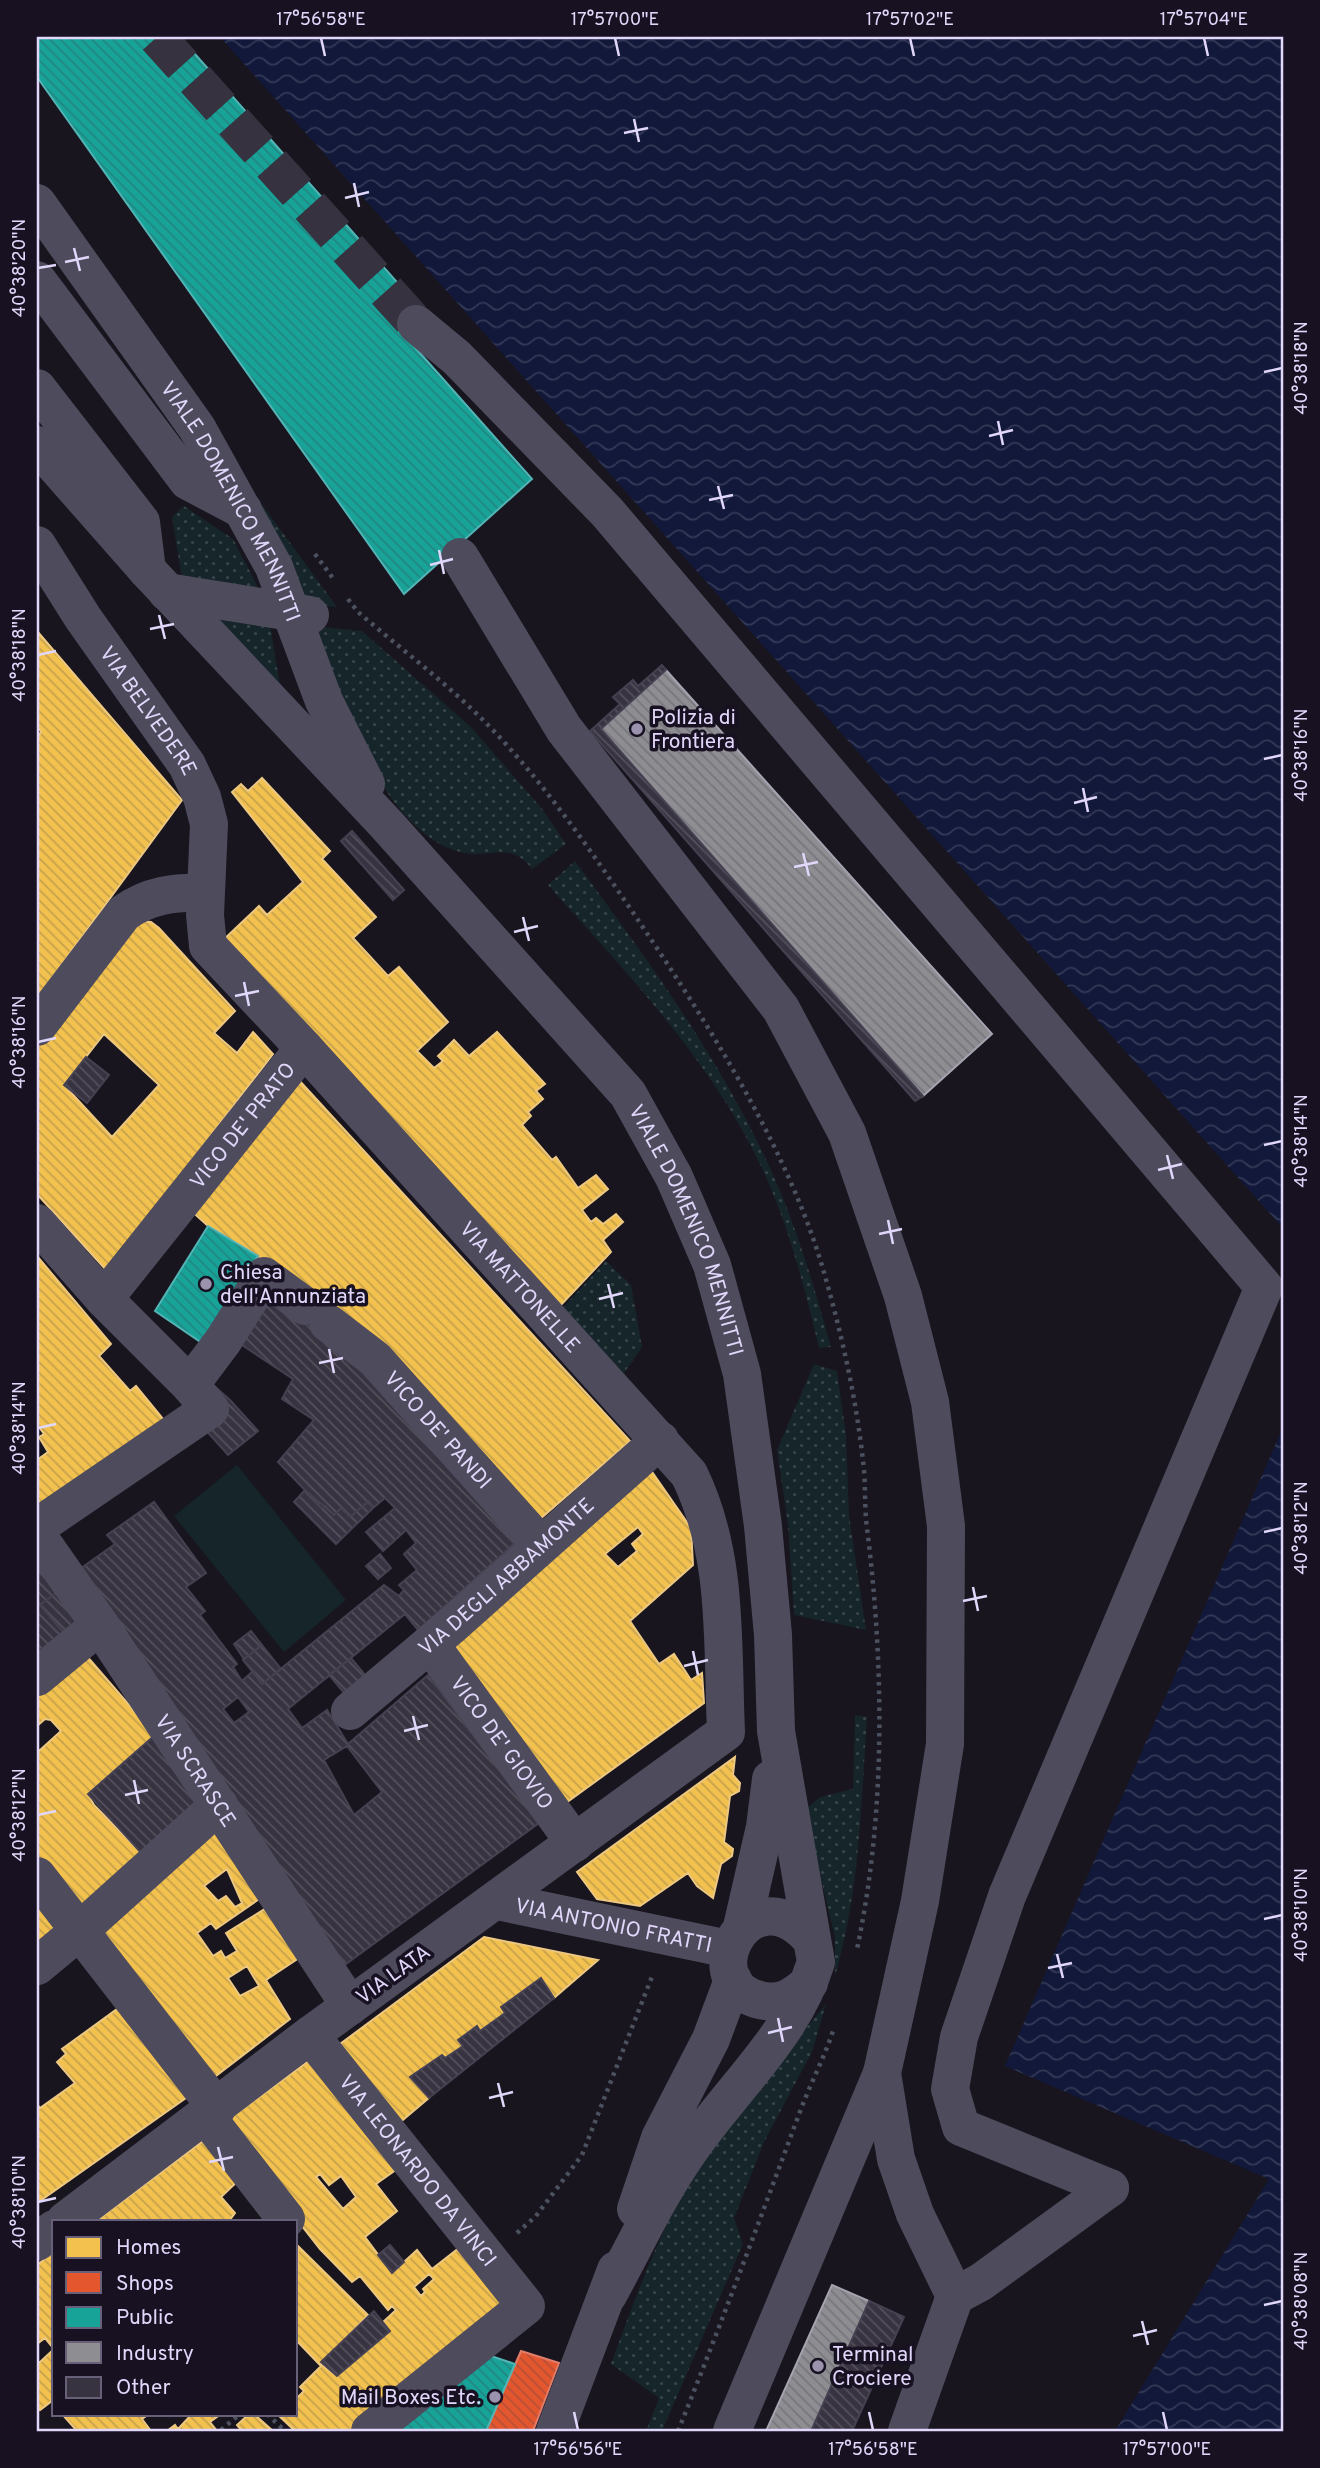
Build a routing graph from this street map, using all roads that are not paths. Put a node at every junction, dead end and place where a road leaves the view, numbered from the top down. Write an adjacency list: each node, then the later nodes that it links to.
1 (37, 204): 6 (street, VIALE DOMENICO MENNITTI)
2 (37, 280): 6 (street)
3 (416, 324): 46 (street)
4 (37, 388): 9 (street)
5 (37, 445): 9 (street, VIALE DOMENICO MENNITTI)
6 (243, 510): 10 (street, VIALE DOMENICO MENNITTI)
7 (37, 545): 12 (street, VIA BELVEDERE)
8 (460, 557): 39 (street)
9 (157, 581): 10 (street); 11 (street, VIALE DOMENICO MENNITTI)
10 (300, 612): 11 (street, VIALE DOMENICO MENNITTI)
11 (386, 824): 26 (street, VIALE DOMENICO MENNITTI)
12 (205, 893): 13 (street); 14 (street, VIA MATTONELLE)
13 (38, 1024)
14 (304, 1048): 16 (street, VICO DE' PRATO); 18 (street, VIA MATTONELLE)
15 (37, 1223): 16 (street)
16 (104, 1299): 17 (street)
17 (200, 1397): 19 (street); 21 (street, VICO DE' PANDI)
18 (660, 1440): 21 (street, VIA DEGLI ABBAMONTE); 27 (street, VIA MATTONELLE)
19 (37, 1527)
20 (37, 1535): 22 (street, VIA SCRASCE)
21 (540, 1544): 23 (street, VIA DEGLI ABBAMONTE)
22 (100, 1625): 24 (street); 28 (street, VIA SCRASCE)
23 (430, 1644): 25 (street, VIA DEGLI ABBAMONTE); 29 (street, VICO DE' GIOVIO)
24 (37, 1677)
25 (350, 1711)
26 (776, 1731): 33 (street, VIALE DOMENICO MENNITTI); 34 (street, VIALE DOMENICO MENNITTI)
27 (726, 1732): 29 (street, VIA LATA)
28 (219, 1805): 32 (street); 37 (street, VIA SCRASCE)
29 (575, 1843): 31 (street, VIA LATA)
30 (37, 1876): 32 (street)
31 (497, 1901): 34 (street, VIA ANTONIO FRATTI); 37 (street, VIA LATA)
32 (78, 1932): 35 (street); 40 (street)
33 (811, 1939): 34 (street); 36 (street)
34 (735, 1952): 36 (street); 45 (street, VIALE DOMENICO MENNITTI)
35 (37, 1966)
36 (809, 1983): 45 (street, VIALE DOMENICO MENNITTI)
37 (350, 2006): 38 (street, VIA LATA)
38 (310, 2035): 40 (street, VIA LATA); 47 (street, VIA LEONARDO DA VINCI)
39 (882, 2073): 46 (street); 49 (street)
40 (211, 2112): 41 (street); 42 (street, VIA LATA)
41 (286, 2219)
42 (66, 2220)
43 (52, 2231): 44 (street)
44 (37, 2242)
45 (608, 2295): 48 (street, VIALE DOMENICO MENNITTI)
46 (954, 2296): 50 (street)
47 (370, 2431)
48 (555, 2431)
49 (732, 2431)
50 (906, 2431)

